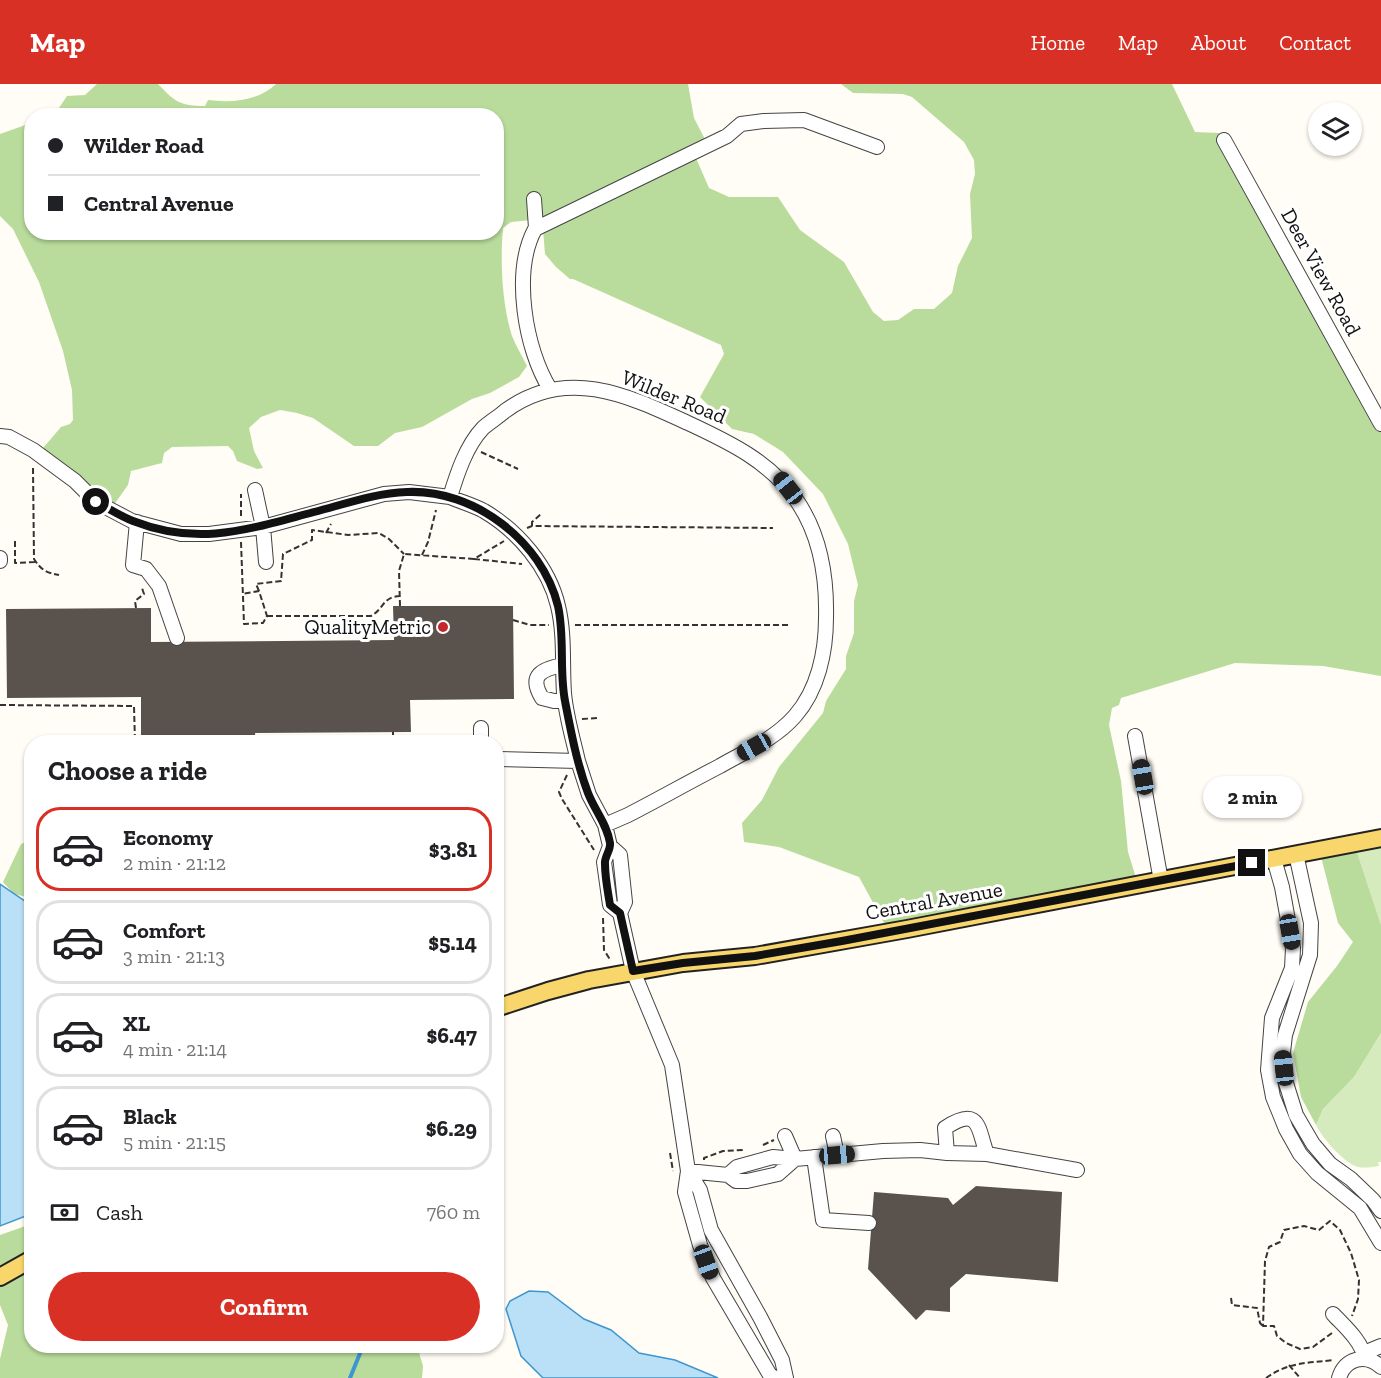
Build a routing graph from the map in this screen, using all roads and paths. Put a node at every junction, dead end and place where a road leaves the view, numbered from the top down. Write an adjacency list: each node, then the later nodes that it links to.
1 (1224, 140): 6 (street, Deer View Road)
2 (877, 147): 4 (street)
3 (534, 199): 4 (street)
4 (536, 228): 5 (street)
5 (550, 389): 10 (street, Wilder Road); 48 (street, Wilder Road)
6 (1381, 424)
7 (0, 436): 14 (street)
8 (33, 461): 26 (path)
9 (255, 490): 17 (street)
10 (450, 497): 17 (street); 20 (street)
11 (429, 509): 12 (path)
12 (436, 511)
13 (542, 513): 16 (path)
14 (137, 522): 17 (street); 39 (street)
15 (334, 522): 19 (path)
16 (532, 526): 18 (path); 20 (path)
17 (263, 527): 27 (street)
18 (773, 528)
19 (326, 532): 23 (path); 30 (path)
20 (514, 535): 25 (path); 38 (street)
21 (15, 542): 26 (path)
22 (241, 546): 31 (path)
23 (404, 554): 25 (path); 32 (path)
24 (519, 555): 25 (path)
25 (474, 559)
26 (36, 562): 28 (path)
27 (266, 562)
28 (59, 575)
29 (142, 586): 34 (path)
30 (259, 591): 31 (path); 35 (path)
31 (242, 594): 35 (path)
32 (400, 596): 33 (path); 35 (path)
33 (400, 606)
34 (136, 608)
35 (267, 616)
36 (513, 620): 38 (path)
37 (791, 625): 38 (path)
38 (556, 628): 40 (street)
39 (177, 638)
40 (563, 665): 41 (street); 41 (street)
41 (565, 701): 46 (street)
42 (0, 705): 43 (path)
43 (135, 735)
44 (1135, 736): 53 (street)
45 (504, 759): 46 (street)
46 (578, 760): 48 (street)
47 (566, 770): 51 (path)
48 (605, 825): 58 (street)
49 (1381, 838): 50 (main road, Central Avenue)
50 (1296, 854): 52 (main road, Central Avenue); 55 (street)
51 (598, 856)
52 (1274, 859): 53 (main road, Central Avenue); 56 (street)
53 (1161, 881): 58 (main road, Central Avenue)
54 (602, 910): 57 (path)
55 (1310, 929): 56 (street); 70 (street)
56 (1290, 932): 73 (street)
57 (604, 950)
58 (633, 971): 59 (main road, Central Avenue); 69 (street)
59 (504, 1005)
60 (785, 1136): 67 (street)
61 (833, 1136): 65 (street)
62 (670, 1144): 69 (path)
63 (948, 1153): 64 (street); 64 (street); 65 (street)
64 (987, 1154): 68 (street)
65 (837, 1155): 66 (street)
66 (814, 1156): 67 (street); 71 (street)
67 (795, 1159): 69 (street)
68 (1077, 1170)
69 (681, 1174): 72 (street)
70 (1381, 1211)
71 (869, 1223)
72 (704, 1232): 86 (street); 87 (street)
73 (1381, 1243)
74 (24, 1264): 75 (main road)
75 (0, 1277)
76 (1231, 1298): 79 (path)
77 (1333, 1314): 82 (street)
78 (1355, 1322): 79 (path)
79 (1263, 1326): 80 (path)
80 (1335, 1331)
81 (1381, 1346): 82 (street)
82 (1365, 1356): 85 (street); 90 (street)
83 (1338, 1360): 84 (path)
84 (1290, 1365): 88 (path); 89 (path)
85 (1381, 1367)
86 (775, 1378)
87 (786, 1378)
88 (1266, 1378)
89 (1300, 1378)
90 (1339, 1378)

